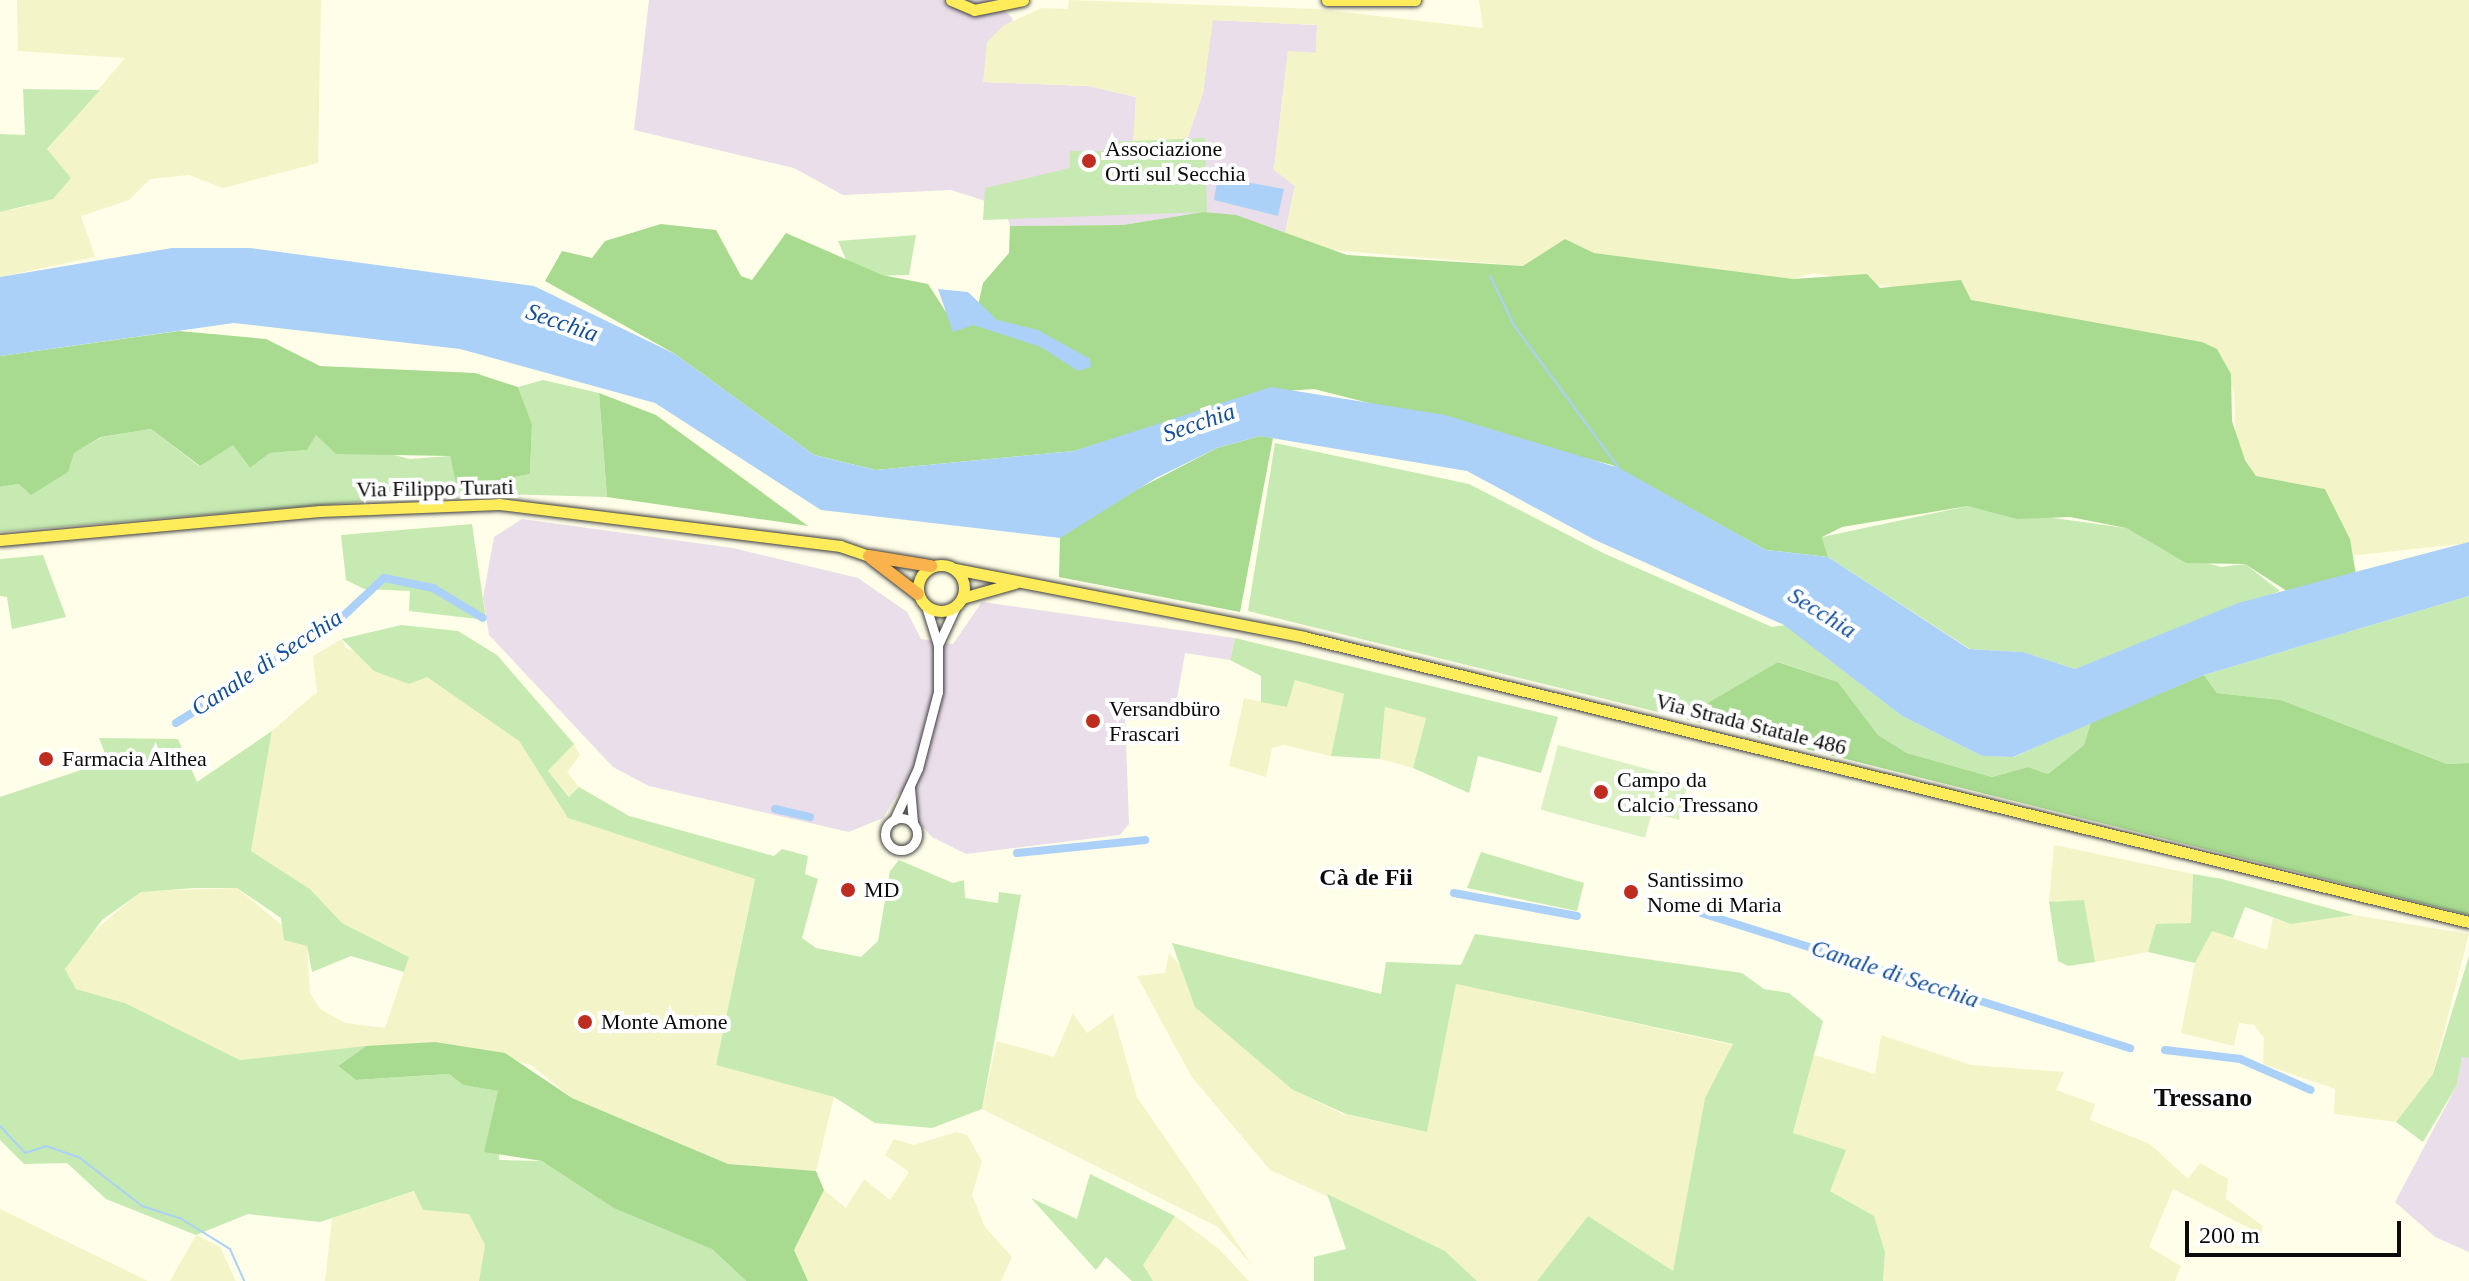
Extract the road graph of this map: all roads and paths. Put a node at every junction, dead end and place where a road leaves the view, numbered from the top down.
1 (951, 0) edge
2 (1024, 0) edge
3 (1327, 0) edge
4 (1415, 0) edge
5 (0, 540) edge
6 (869, 556) junction
7 (931, 566) junction
8 (955, 569) junction
9 (1020, 582) junction
10 (918, 594) junction
11 (959, 602) junction
12 (926, 606) junction
13 (938, 645) junction
14 (910, 788) junction
15 (894, 820) junction
16 (913, 824) junction
17 (2469, 922) edge

1 - 2 main road
3 - 4 main road
5 - 6 main road, Via Filippo Turati
6 - 7 highway
6 - 10 highway
7 - 8 main road
7 - 10 main road
8 - 9 main road, Via Strada Statale 486
8 - 11 main road
9 - 11 main road
9 - 17 main road, Via Strada Statale 486
10 - 12 main road
11 - 12 main road
11 - 13 street
12 - 13 street
13 - 14 street
14 - 15 street
14 - 16 street
15 - 16 street
15 - 16 street

